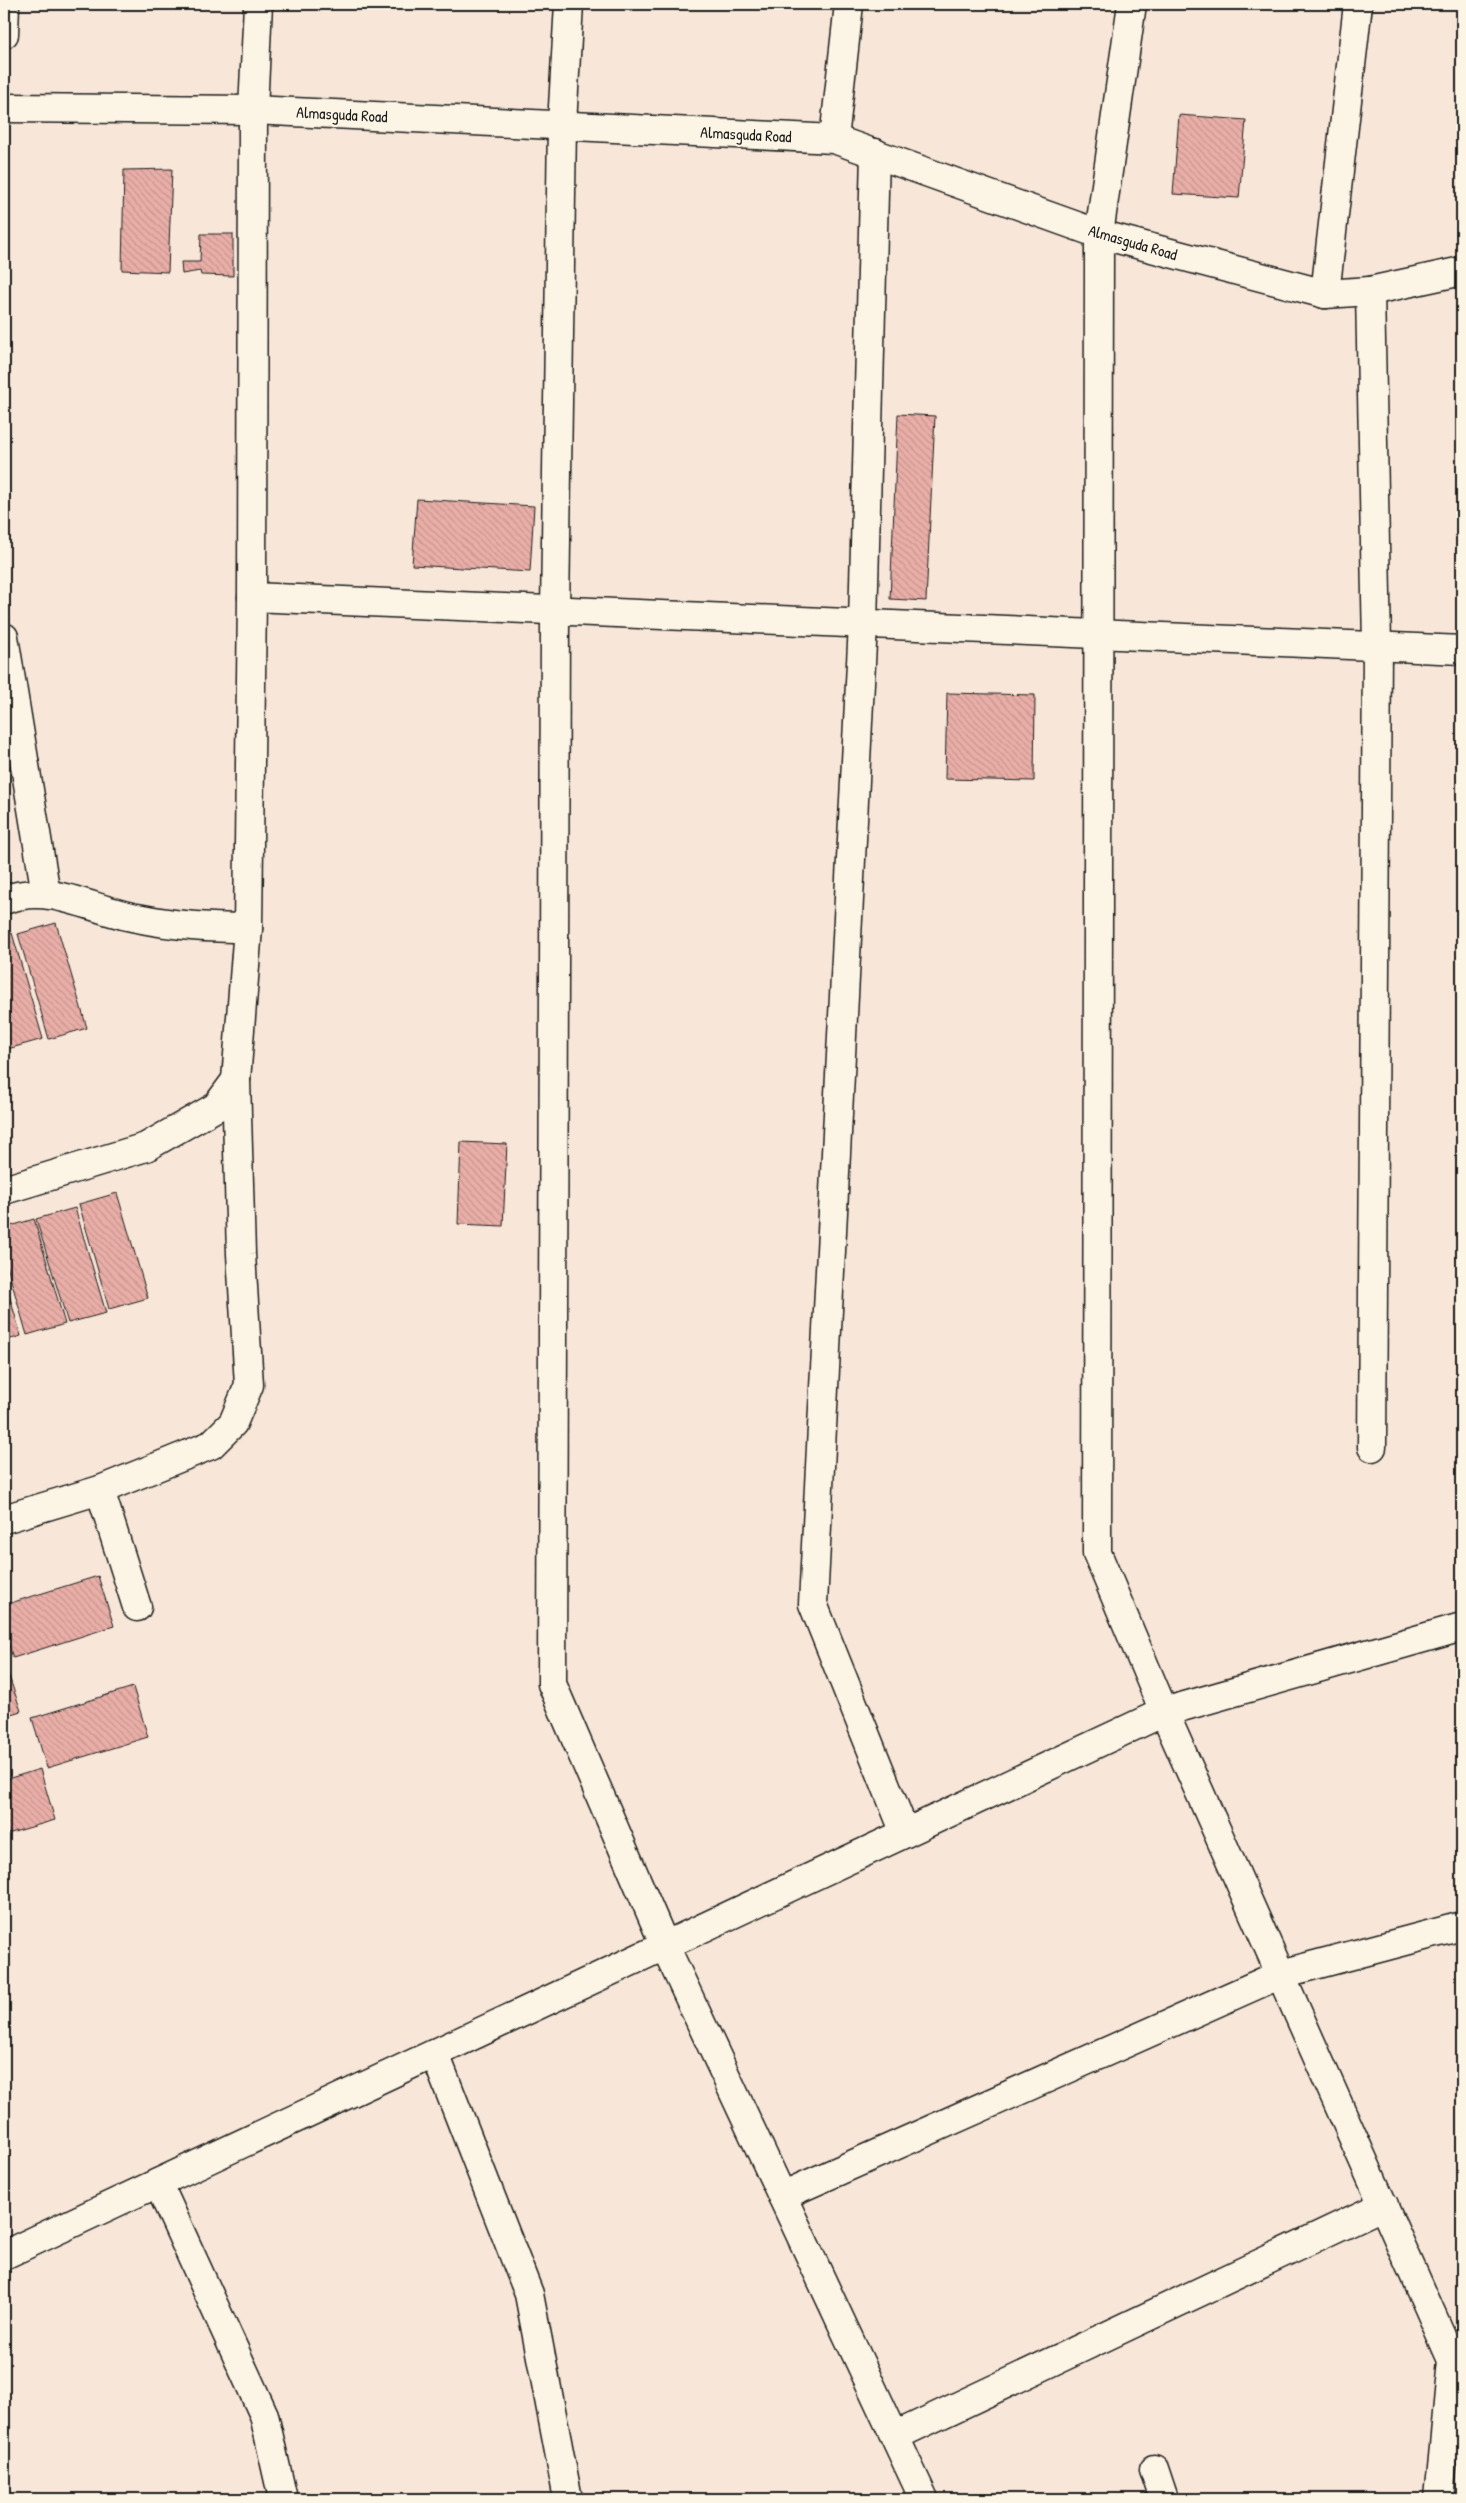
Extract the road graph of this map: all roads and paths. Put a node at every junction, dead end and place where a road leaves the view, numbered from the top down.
1 (5, 4) edge
2 (258, 4) edge
3 (569, 4) edge
4 (849, 4) edge
5 (1132, 4) edge
6 (1358, 4) edge
7 (4, 34) edge
8 (4, 108) edge
9 (253, 110) junction
10 (562, 124) junction
11 (834, 139) junction
12 (875, 153) junction
13 (1099, 234) junction
14 (1462, 271) edge
15 (1370, 291) junction
16 (1325, 294) junction
17 (252, 597) junction
18 (555, 610) junction
19 (863, 624) junction
20 (1098, 634) junction
21 (4, 636) edge
22 (1377, 646) junction
23 (1462, 650) edge
24 (46, 894) junction
25 (4, 900) edge
26 (248, 928) junction
27 (236, 1080) junction
28 (4, 1190) edge
29 (1372, 1447) dead end
30 (100, 1490) junction
31 (4, 1519) edge
32 (137, 1607) dead end
33 (1462, 1627) edge
34 (1164, 1712) junction
35 (905, 1833) junction
36 (1462, 1926) edge
37 (666, 1946) junction
38 (1280, 1974) junction
39 (435, 2054) junction
40 (158, 2183) junction
41 (782, 2196) junction
42 (1384, 2205) junction
43 (4, 2255) edge
44 (895, 2436) junction
45 (1154, 2468) dead end
46 (283, 2499) edge
47 (568, 2499) edge
48 (924, 2499) edge
49 (1164, 2499) edge
50 (1438, 2499) edge

1 - 7 street
2 - 9 street
3 - 10 street
4 - 11 street
5 - 13 street
6 - 16 street
8 - 9 street, Almasguda Road
9 - 10 street, Almasguda Road
9 - 17 street
10 - 11 street, Almasguda Road
10 - 18 street
11 - 12 street, Almasguda Road
12 - 13 street, Almasguda Road
12 - 19 street
13 - 16 street, Almasguda Road
13 - 20 street
14 - 15 street, Almasguda Road
15 - 16 street, Almasguda Road
15 - 22 street
17 - 18 street
17 - 26 street
18 - 19 street
18 - 37 street
19 - 20 street
19 - 35 street
20 - 22 street
20 - 34 street
21 - 24 street
22 - 23 street
22 - 29 street
24 - 25 street
24 - 26 street
26 - 27 street
27 - 28 street
27 - 30 street
30 - 31 street
30 - 32 street
33 - 34 street
34 - 35 street
34 - 38 street
35 - 37 street
36 - 38 street
37 - 39 street
37 - 41 street
38 - 41 street
38 - 42 street
39 - 40 street
39 - 47 street
40 - 43 street
40 - 46 street
41 - 44 street
42 - 44 street
42 - 50 street
44 - 48 street
45 - 49 street

